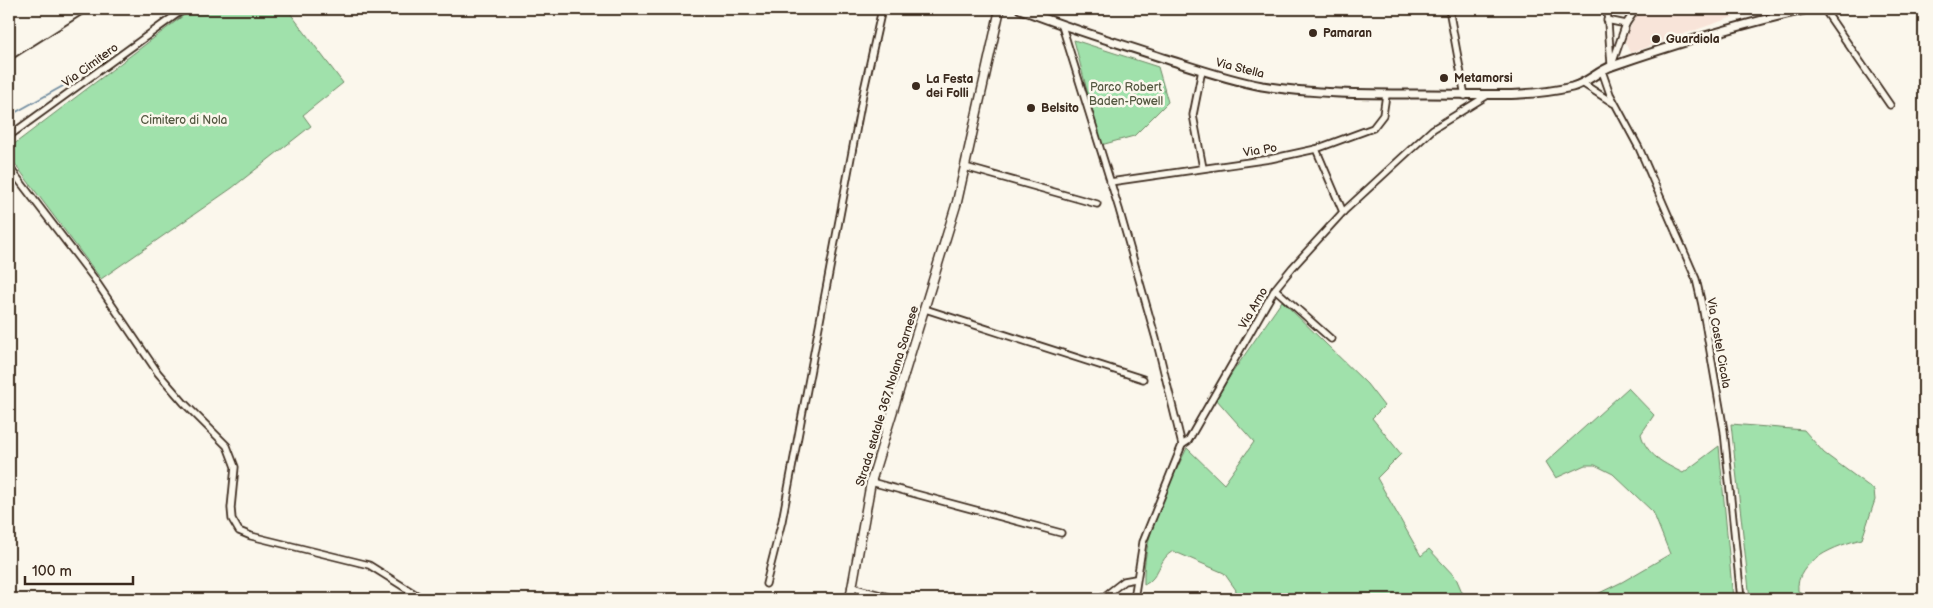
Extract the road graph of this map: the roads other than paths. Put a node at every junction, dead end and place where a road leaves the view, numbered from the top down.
1 (184, 9) edge
2 (882, 9) edge
3 (1000, 9) edge
4 (1020, 9) edge
5 (1449, 9) edge
6 (1607, 9) edge
7 (1636, 9) edge
8 (1808, 9) edge
9 (1824, 9) edge
10 (1608, 20) junction
11 (1626, 24) junction
12 (1062, 26) junction
13 (1611, 67) junction
14 (1202, 70) junction
15 (1602, 71) junction
16 (1582, 83) junction
17 (1386, 95) junction
18 (1488, 95) junction
19 (1465, 96) junction
20 (1890, 105) dead end
21 (1616, 106) junction
22 (9, 136) edge
23 (1316, 149) junction
24 (9, 167) edge
25 (965, 167) junction
26 (1203, 168) junction
27 (1110, 182) junction
28 (1097, 204) dead end
29 (1343, 212) junction
30 (1276, 289) junction
31 (925, 309) junction
32 (1331, 339) dead end
33 (1143, 379) dead end
34 (1182, 445) junction
35 (871, 482) junction
36 (1061, 533) dead end
37 (1135, 579) junction
38 (766, 584) dead end
39 (851, 587) junction
40 (424, 599) edge
41 (850, 599) edge
42 (896, 599) edge
43 (1101, 599) edge
44 (1134, 599) edge
45 (1742, 599) edge

1 - 22 street, Via Cimitero
2 - 38 street
3 - 25 main road, Strada statale 367 Nolana Sarnese
4 - 12 street, Via Stella
5 - 19 street
6 - 10 street
7 - 11 street
8 - 13 street
9 - 20 street
10 - 11 street
10 - 13 street
11 - 13 street
12 - 14 street, Via Stella
12 - 27 street
13 - 15 street
14 - 17 street, Via Stella
14 - 26 street
15 - 16 street
15 - 21 street, Via Castel Cicala
16 - 18 street
16 - 21 street
17 - 19 street, Via Stella
17 - 23 street, Via Po
18 - 19 street, Via Stella
18 - 29 street, Via Arno
21 - 45 street, Via Castel Cicala
23 - 26 street, Via Po
23 - 29 street
24 - 40 street
25 - 28 street
25 - 31 main road, Strada statale 367 Nolana Sarnese
26 - 27 street, Via Po
27 - 34 street
29 - 30 street, Via Arno
30 - 32 street
30 - 34 street, Via Arno
31 - 33 street
31 - 35 main road, Strada statale 367 Nolana Sarnese
34 - 37 street, Via Arno
35 - 36 street
35 - 39 main road, Strada statale 367 Nolana Sarnese
37 - 43 street
37 - 44 street, Via Arno
39 - 41 main road, Strada statale 367 Nolana Sarnese
39 - 42 street

